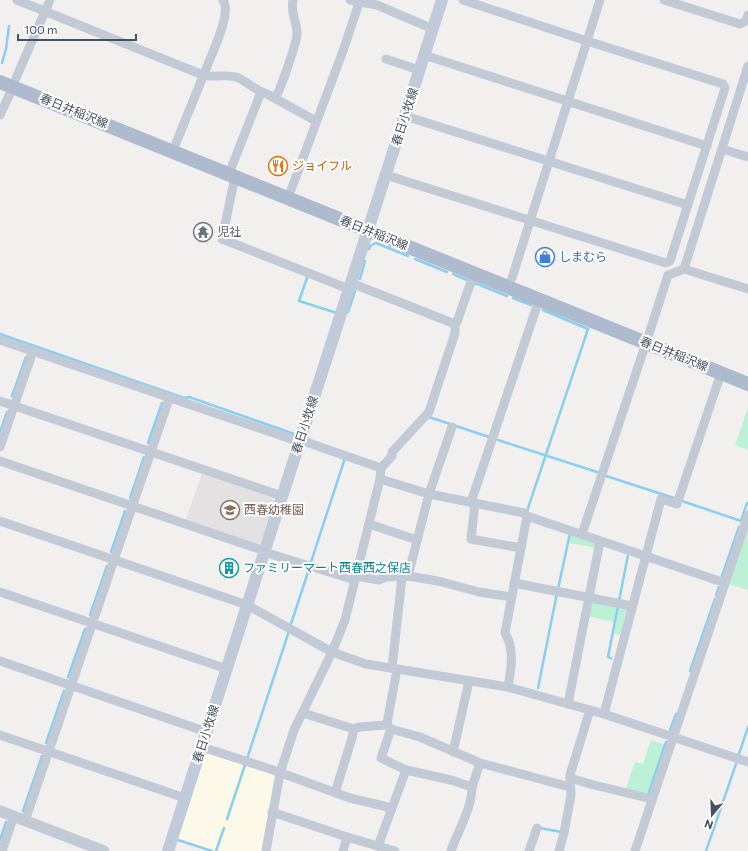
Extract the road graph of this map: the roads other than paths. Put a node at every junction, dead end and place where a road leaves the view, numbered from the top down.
1 (17, 0) edge
2 (50, 0) edge
3 (223, 0) edge
4 (293, 0) edge
5 (350, 0) edge
6 (442, 0) edge
7 (464, 0) edge
8 (600, 0) edge
9 (664, 0) edge
10 (377, 2) edge
11 (360, 3) junction
12 (45, 12) junction
13 (748, 15) edge
14 (433, 29) junction
15 (587, 41) junction
16 (424, 55) junction
17 (386, 59) dead end
18 (748, 66) edge
19 (420, 70) junction
20 (0, 72) edge
21 (203, 75) junction
22 (9, 82) edge
23 (261, 92) junction
24 (275, 98) junction
25 (568, 101) junction
26 (0, 115) edge
27 (405, 116) junction
28 (316, 121) junction
29 (176, 143) junction
30 (707, 146) junction
31 (722, 149) junction
32 (748, 157) edge
33 (549, 161) junction
34 (234, 171) junction
35 (386, 175) junction
36 (290, 190) junction
37 (688, 205) junction
38 (530, 220) junction
39 (369, 226) junction
40 (684, 269) junction
41 (474, 274) junction
42 (512, 278) junction
43 (350, 286) junction
44 (748, 289) edge
45 (539, 300) junction
46 (454, 324) junction
47 (648, 338) junction
48 (0, 340) edge
49 (32, 351) junction
50 (721, 373) junction
51 (748, 374) edge
52 (748, 384) edge
53 (168, 399) junction
54 (0, 401) edge
55 (14, 405) junction
56 (452, 427) dead end
57 (300, 441) junction
58 (0, 447) edge
59 (151, 451) junction
60 (0, 461) edge
61 (381, 468) junction
62 (380, 480) junction
63 (429, 494) junction
64 (282, 496) junction
65 (473, 503) junction
66 (132, 506) junction
67 (748, 515) edge
68 (527, 516) junction
69 (0, 521) edge
70 (369, 524) junction
71 (746, 526) edge
72 (582, 534) junction
73 (417, 540) junction
74 (600, 541) junction
75 (521, 548) junction
76 (264, 552) junction
77 (646, 556) junction
78 (114, 560) junction
79 (405, 576) junction
80 (355, 578) junction
81 (514, 583) junction
82 (725, 583) junction
83 (0, 592) edge
84 (512, 597) junction
85 (588, 597) junction
86 (247, 605) junction
87 (632, 606) junction
88 (92, 623) junction
89 (332, 652) junction
90 (0, 662) edge
91 (227, 669) junction
92 (394, 669) junction
93 (469, 681) junction
94 (71, 686) junction
95 (508, 687) junction
96 (568, 704) junction
97 (590, 710) junction
98 (303, 713) junction
99 (604, 714) junction
100 (389, 727) junction
101 (354, 729) junction
102 (207, 732) junction
103 (0, 735) edge
104 (672, 737) junction
105 (202, 747) junction
106 (48, 752) junction
107 (453, 752) junction
108 (748, 762) edge
109 (480, 763) junction
110 (406, 770) junction
111 (280, 773) junction
112 (570, 782) junction
113 (472, 787) junction
114 (336, 794) junction
115 (185, 798) junction
116 (652, 799) junction
117 (392, 808) junction
118 (0, 811) edge
119 (272, 812) junction
120 (14, 816) junction
121 (25, 820) junction
122 (537, 828) dead end
123 (347, 837) junction
124 (378, 846) junction
125 (2, 851) edge
126 (104, 851) edge
127 (168, 851) edge
128 (266, 851) edge
129 (343, 851) edge
130 (395, 851) edge
131 (451, 851) edge
132 (529, 851) edge
133 (559, 851) edge
134 (635, 851) edge

1 - 12 street
2 - 12 street
3 - 21 street
4 - 24 street
5 - 11 street
6 - 14 main road, 春日小牧線
7 - 15 street
8 - 15 street
9 - 13 street
10 - 11 street
10 - 14 street
11 - 28 street
12 - 21 street
12 - 22 street
14 - 16 main road, 春日小牧線
15 - 25 street
15 - 30 street
16 - 19 main road, 春日小牧線
16 - 25 street
17 - 19 street
18 - 31 street
19 - 27 main road, 春日小牧線
20 - 22 main road, 春日井稲沢線
21 - 23 street
21 - 29 street
22 - 26 street
22 - 29 main road, 春日井稲沢線
22 - 34 main road, 春日井稲沢線
23 - 24 street
23 - 34 street
24 - 28 street
25 - 30 street
25 - 33 street
27 - 33 street
27 - 35 main road, 春日小牧線
28 - 36 street
29 - 34 main road, 春日井稲沢線
30 - 37 street
31 - 32 street
31 - 40 street
33 - 37 street
33 - 38 street
34 - 36 main road, 春日井稲沢線
34 - 39 main road, 春日井稲沢線
34 - 43 street
35 - 38 street
35 - 39 main road, 春日小牧線
36 - 39 main road, 春日井稲沢線
37 - 38 street
38 - 42 street
39 - 41 main road, 春日井稲沢線
39 - 42 main road, 春日井稲沢線
39 - 43 main road, 春日小牧線
40 - 44 street
40 - 47 street
41 - 45 main road, 春日井稲沢線
41 - 46 street
42 - 47 main road, 春日井稲沢線
43 - 46 street
43 - 57 main road, 春日小牧線
45 - 47 main road, 春日井稲沢線
45 - 65 street
46 - 61 street
47 - 50 main road, 春日井稲沢線
47 - 51 main road, 春日井稲沢線
47 - 72 street
48 - 49 street
49 - 53 street
49 - 55 street
50 - 52 main road, 春日井稲沢線
50 - 77 street
53 - 57 street
53 - 59 street
54 - 55 street
55 - 58 street
55 - 59 street
56 - 63 street
57 - 61 street
57 - 64 main road, 春日小牧線
59 - 64 street
59 - 66 street
60 - 66 street
61 - 62 street
62 - 63 street
62 - 70 street
63 - 65 street
63 - 73 street
64 - 76 main road, 春日小牧線
65 - 68 street
65 - 75 street
66 - 76 street
66 - 78 street
67 - 71 street
68 - 72 street
68 - 75 street
69 - 78 street
70 - 73 street
70 - 80 street
71 - 82 street
72 - 74 street
73 - 79 street
74 - 77 street
74 - 85 street
75 - 81 street
76 - 80 street
76 - 86 main road, 春日小牧線
77 - 82 street
77 - 87 street
78 - 86 street
78 - 88 street
79 - 80 street
79 - 84 street
79 - 92 street
80 - 89 street
81 - 84 street
81 - 85 street
82 - 104 street
83 - 88 street
84 - 95 street
85 - 87 street
85 - 96 street
86 - 89 street
86 - 91 main road, 春日小牧線
87 - 99 street
88 - 91 street
88 - 94 street
89 - 92 street
89 - 98 street
90 - 94 street
91 - 102 main road, 春日小牧線
92 - 93 street
92 - 100 street
93 - 95 street
93 - 107 street
94 - 102 street
94 - 106 street
95 - 96 street
96 - 97 street
97 - 99 street
97 - 112 street
98 - 101 street
98 - 111 street
99 - 104 street
100 - 101 street
100 - 107 street
100 - 110 street
101 - 114 street
102 - 105 main road, 春日小牧線
103 - 106 street
104 - 108 street
104 - 116 street
105 - 111 street
105 - 115 main road, 春日小牧線
106 - 115 street
106 - 121 street
107 - 109 street
109 - 112 street
109 - 113 street
110 - 113 street
110 - 117 street
111 - 114 street
111 - 119 street
112 - 116 street
112 - 133 street
113 - 131 street
114 - 117 street
115 - 127 main road, 春日小牧線
116 - 134 street
117 - 124 street
118 - 120 street
119 - 123 street
119 - 128 street
120 - 121 street
120 - 125 street
121 - 126 street
122 - 132 street
123 - 124 street
123 - 129 street
124 - 130 street

